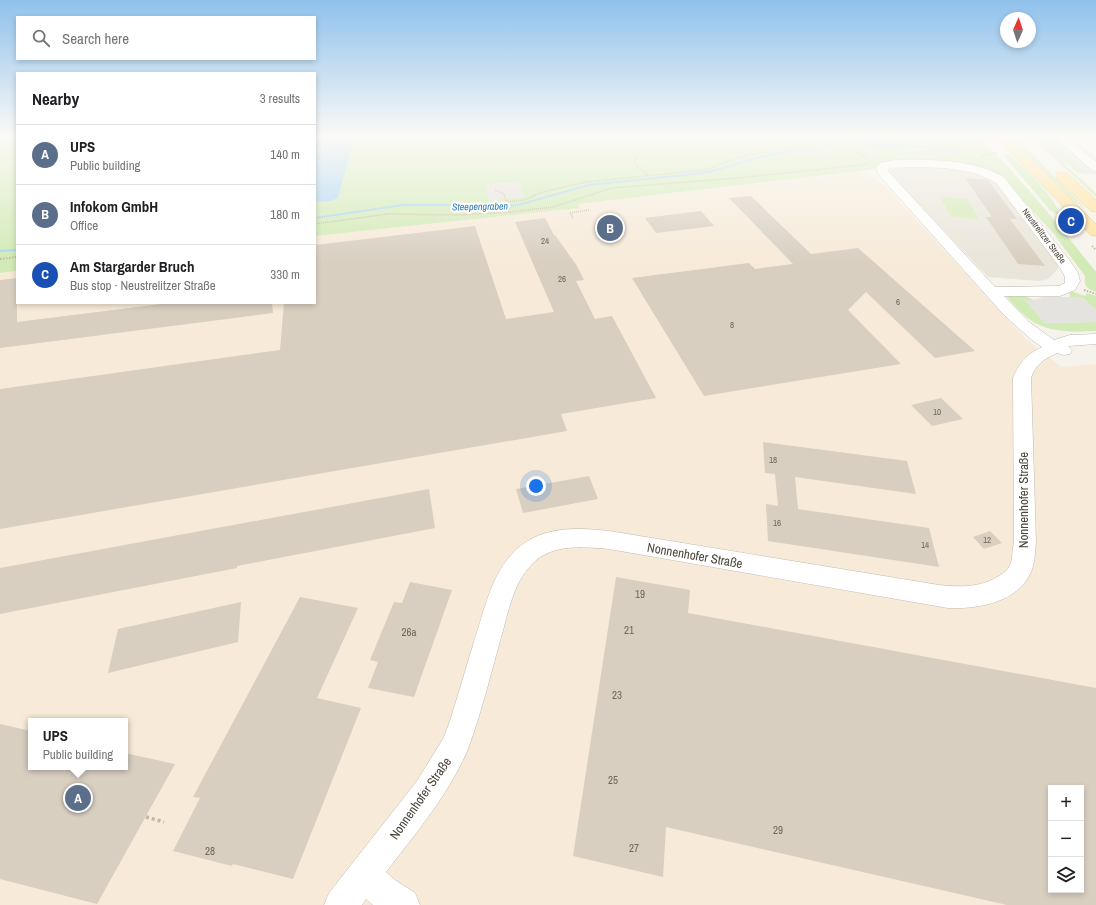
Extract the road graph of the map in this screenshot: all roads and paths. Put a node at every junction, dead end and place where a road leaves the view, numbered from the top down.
1 (632, 177) edge
2 (745, 177) edge
3 (887, 177) edge
4 (995, 177) edge
5 (1042, 177) edge
6 (1064, 177) edge
7 (495, 190) dead end
8 (507, 202) junction
9 (1096, 208) edge
10 (589, 210) dead end
11 (510, 211) junction
12 (572, 218) dead end
13 (316, 224) edge
14 (1096, 232) edge
15 (16, 257) edge
16 (0, 259) edge
17 (992, 292) junction
18 (1096, 339) edge
19 (1054, 348) junction
20 (1096, 353) edge
21 (146, 817) dead end
22 (164, 822) dead end
23 (365, 874) junction
24 (341, 905) edge
25 (403, 905) edge

1 - 8 path
2 - 11 path
3 - 17 street, Neustrelitzer Straße
4 - 17 street, Neustrelitzer Straße
5 - 14 main road
6 - 9 main road
7 - 8 path
8 - 11 path
10 - 12 path
11 - 13 path
15 - 16 path
17 - 19 street
18 - 19 street, Nonnenhofer Straße
19 - 20 street
19 - 23 street, Nonnenhofer Straße
21 - 22 path
23 - 24 street, Nonnenhofer Straße
23 - 25 street

